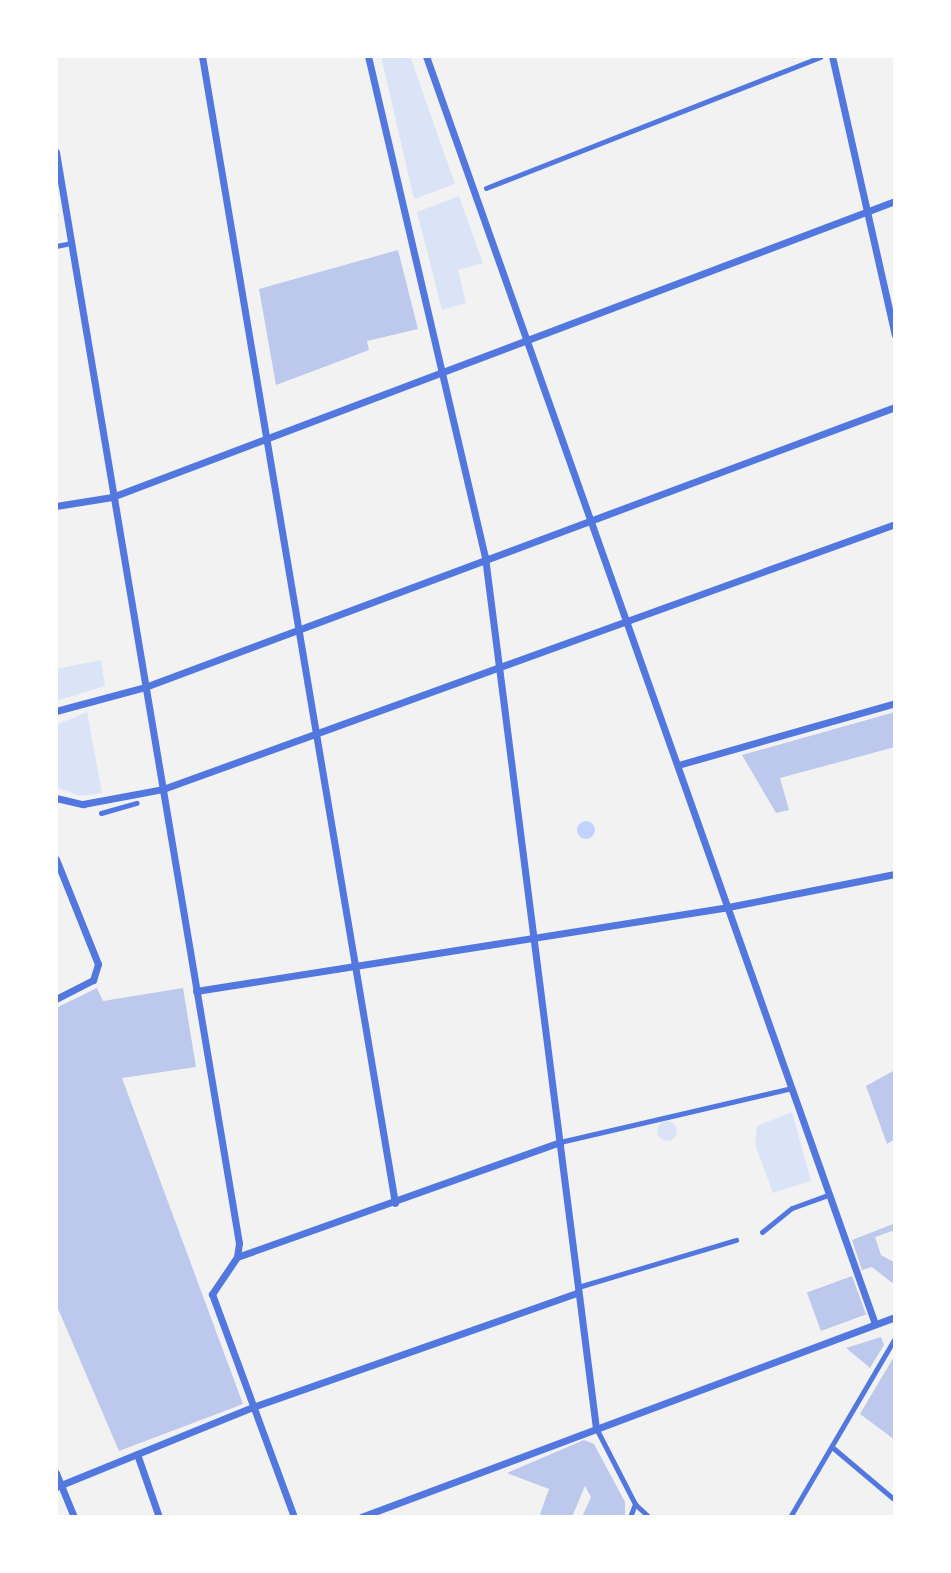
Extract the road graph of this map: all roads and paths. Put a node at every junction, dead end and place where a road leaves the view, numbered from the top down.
1 (202, 56) edge
2 (368, 56) edge
3 (426, 56) edge
4 (832, 56) edge
5 (820, 57) edge
6 (56, 152) edge
7 (486, 188) dead end
8 (895, 201) edge
9 (867, 211) junction
10 (71, 243) junction
11 (56, 246) edge
12 (895, 335) edge
13 (526, 336) junction
14 (443, 369) junction
15 (895, 407) edge
16 (267, 435) junction
17 (112, 497) junction
18 (56, 506) edge
19 (591, 519) junction
20 (895, 524) edge
21 (485, 557) junction
22 (627, 623) junction
23 (297, 630) junction
24 (500, 667) junction
25 (145, 687) junction
26 (895, 703) edge
27 (56, 711) edge
28 (317, 737) junction
29 (678, 765) junction
30 (163, 789) junction
31 (56, 797) edge
32 (136, 803) dead end
33 (101, 813) dead end
34 (56, 859) edge
35 (895, 874) edge
36 (728, 907) junction
37 (534, 937) junction
38 (355, 966) junction
39 (195, 990) junction
40 (56, 999) edge
41 (792, 1088) junction
42 (560, 1142) junction
43 (827, 1195) dead end
44 (395, 1203) junction
45 (762, 1233) dead end
46 (736, 1240) dead end
47 (237, 1257) junction
48 (577, 1291) junction
49 (895, 1317) edge
50 (875, 1324) junction
51 (895, 1338) edge
52 (253, 1407) junction
53 (596, 1428) junction
54 (832, 1447) junction
55 (137, 1454) junction
56 (56, 1473) edge
57 (59, 1486) edge
58 (895, 1500) edge
59 (635, 1504) junction
60 (74, 1517) edge
61 (159, 1517) edge
62 (294, 1517) edge
63 (361, 1517) edge
64 (630, 1517) edge
65 (649, 1517) edge
66 (790, 1517) edge

1 - 16 street
2 - 14 street
3 - 13 street
4 - 9 street
5 - 7 street
6 - 10 street
8 - 9 street
9 - 12 street
9 - 13 street
10 - 11 street
10 - 17 street
13 - 14 street
13 - 19 street
14 - 16 street
14 - 21 street
15 - 19 street
16 - 17 street
16 - 23 street
17 - 18 street
17 - 25 street
19 - 21 street
19 - 22 street
20 - 22 street
21 - 23 street
21 - 24 street
22 - 24 street
22 - 29 street
23 - 25 street
23 - 28 street
24 - 28 street
24 - 37 street
25 - 27 street
25 - 30 street
26 - 29 street
28 - 30 street
28 - 38 street
29 - 36 street
30 - 31 street
30 - 39 street
32 - 33 street
34 - 40 street
35 - 36 street
36 - 37 street
36 - 41 street
37 - 38 street
37 - 42 street
38 - 39 street
38 - 44 street
39 - 47 street
41 - 42 street
41 - 50 street
42 - 44 street
42 - 48 street
43 - 45 street
44 - 47 street
46 - 48 street
47 - 52 street
48 - 52 street
48 - 53 street
49 - 50 street
50 - 53 street
51 - 54 street
52 - 55 street
52 - 62 street
53 - 59 street
53 - 63 street
54 - 58 street
54 - 66 street
55 - 57 street
55 - 61 street
56 - 57 street
57 - 60 street
59 - 64 street
59 - 65 street

